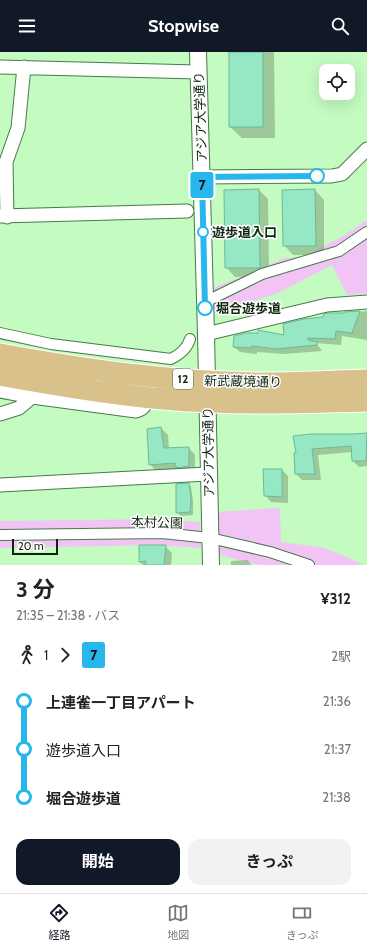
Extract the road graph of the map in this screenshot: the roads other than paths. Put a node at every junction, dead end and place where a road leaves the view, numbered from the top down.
1 (198, 52) edge
2 (0, 66) edge
3 (24, 67) junction
4 (198, 72) junction
5 (367, 149) edge
6 (202, 177) junction
7 (187, 211) dead end
8 (4, 217) edge
9 (367, 232) edge
10 (205, 302) junction
11 (367, 302) edge
12 (0, 333) edge
13 (206, 334) junction
14 (190, 339) dead end
15 (0, 354) edge
16 (0, 375) edge
17 (367, 380) edge
18 (206, 381) junction
19 (0, 391) edge
20 (32, 397) junction
21 (146, 397) junction
22 (367, 401) edge
23 (207, 402) junction
24 (0, 414) edge
25 (208, 474) junction
26 (0, 485) edge
27 (0, 535) edge
28 (210, 538) junction
29 (211, 565) edge
30 (309, 565) edge

1 - 4 street, アジア大学通り
2 - 3 street
3 - 4 street
3 - 8 street
4 - 6 street, アジア大学通り
5 - 6 street
6 - 10 street, アジア大学通り
7 - 8 street
9 - 10 street
10 - 13 street, アジア大学通り
11 - 13 street
12 - 14 street
13 - 18 street, アジア大学通り
15 - 18 main road, 新武蔵境通り / 12
16 - 21 main road, 新武蔵境通り / 12
17 - 18 main road, 新武蔵境通り / 12
18 - 23 street, アジア大学通り
19 - 20 street
20 - 21 street
20 - 24 street
21 - 23 main road, 新武蔵境通り / 12
22 - 23 main road, 新武蔵境通り / 12
23 - 25 street, アジア大学通り
25 - 26 street
25 - 28 street, アジア大学通り
27 - 28 street, 本村公園
28 - 29 street, アジア大学通り
28 - 30 street, 本村公園

